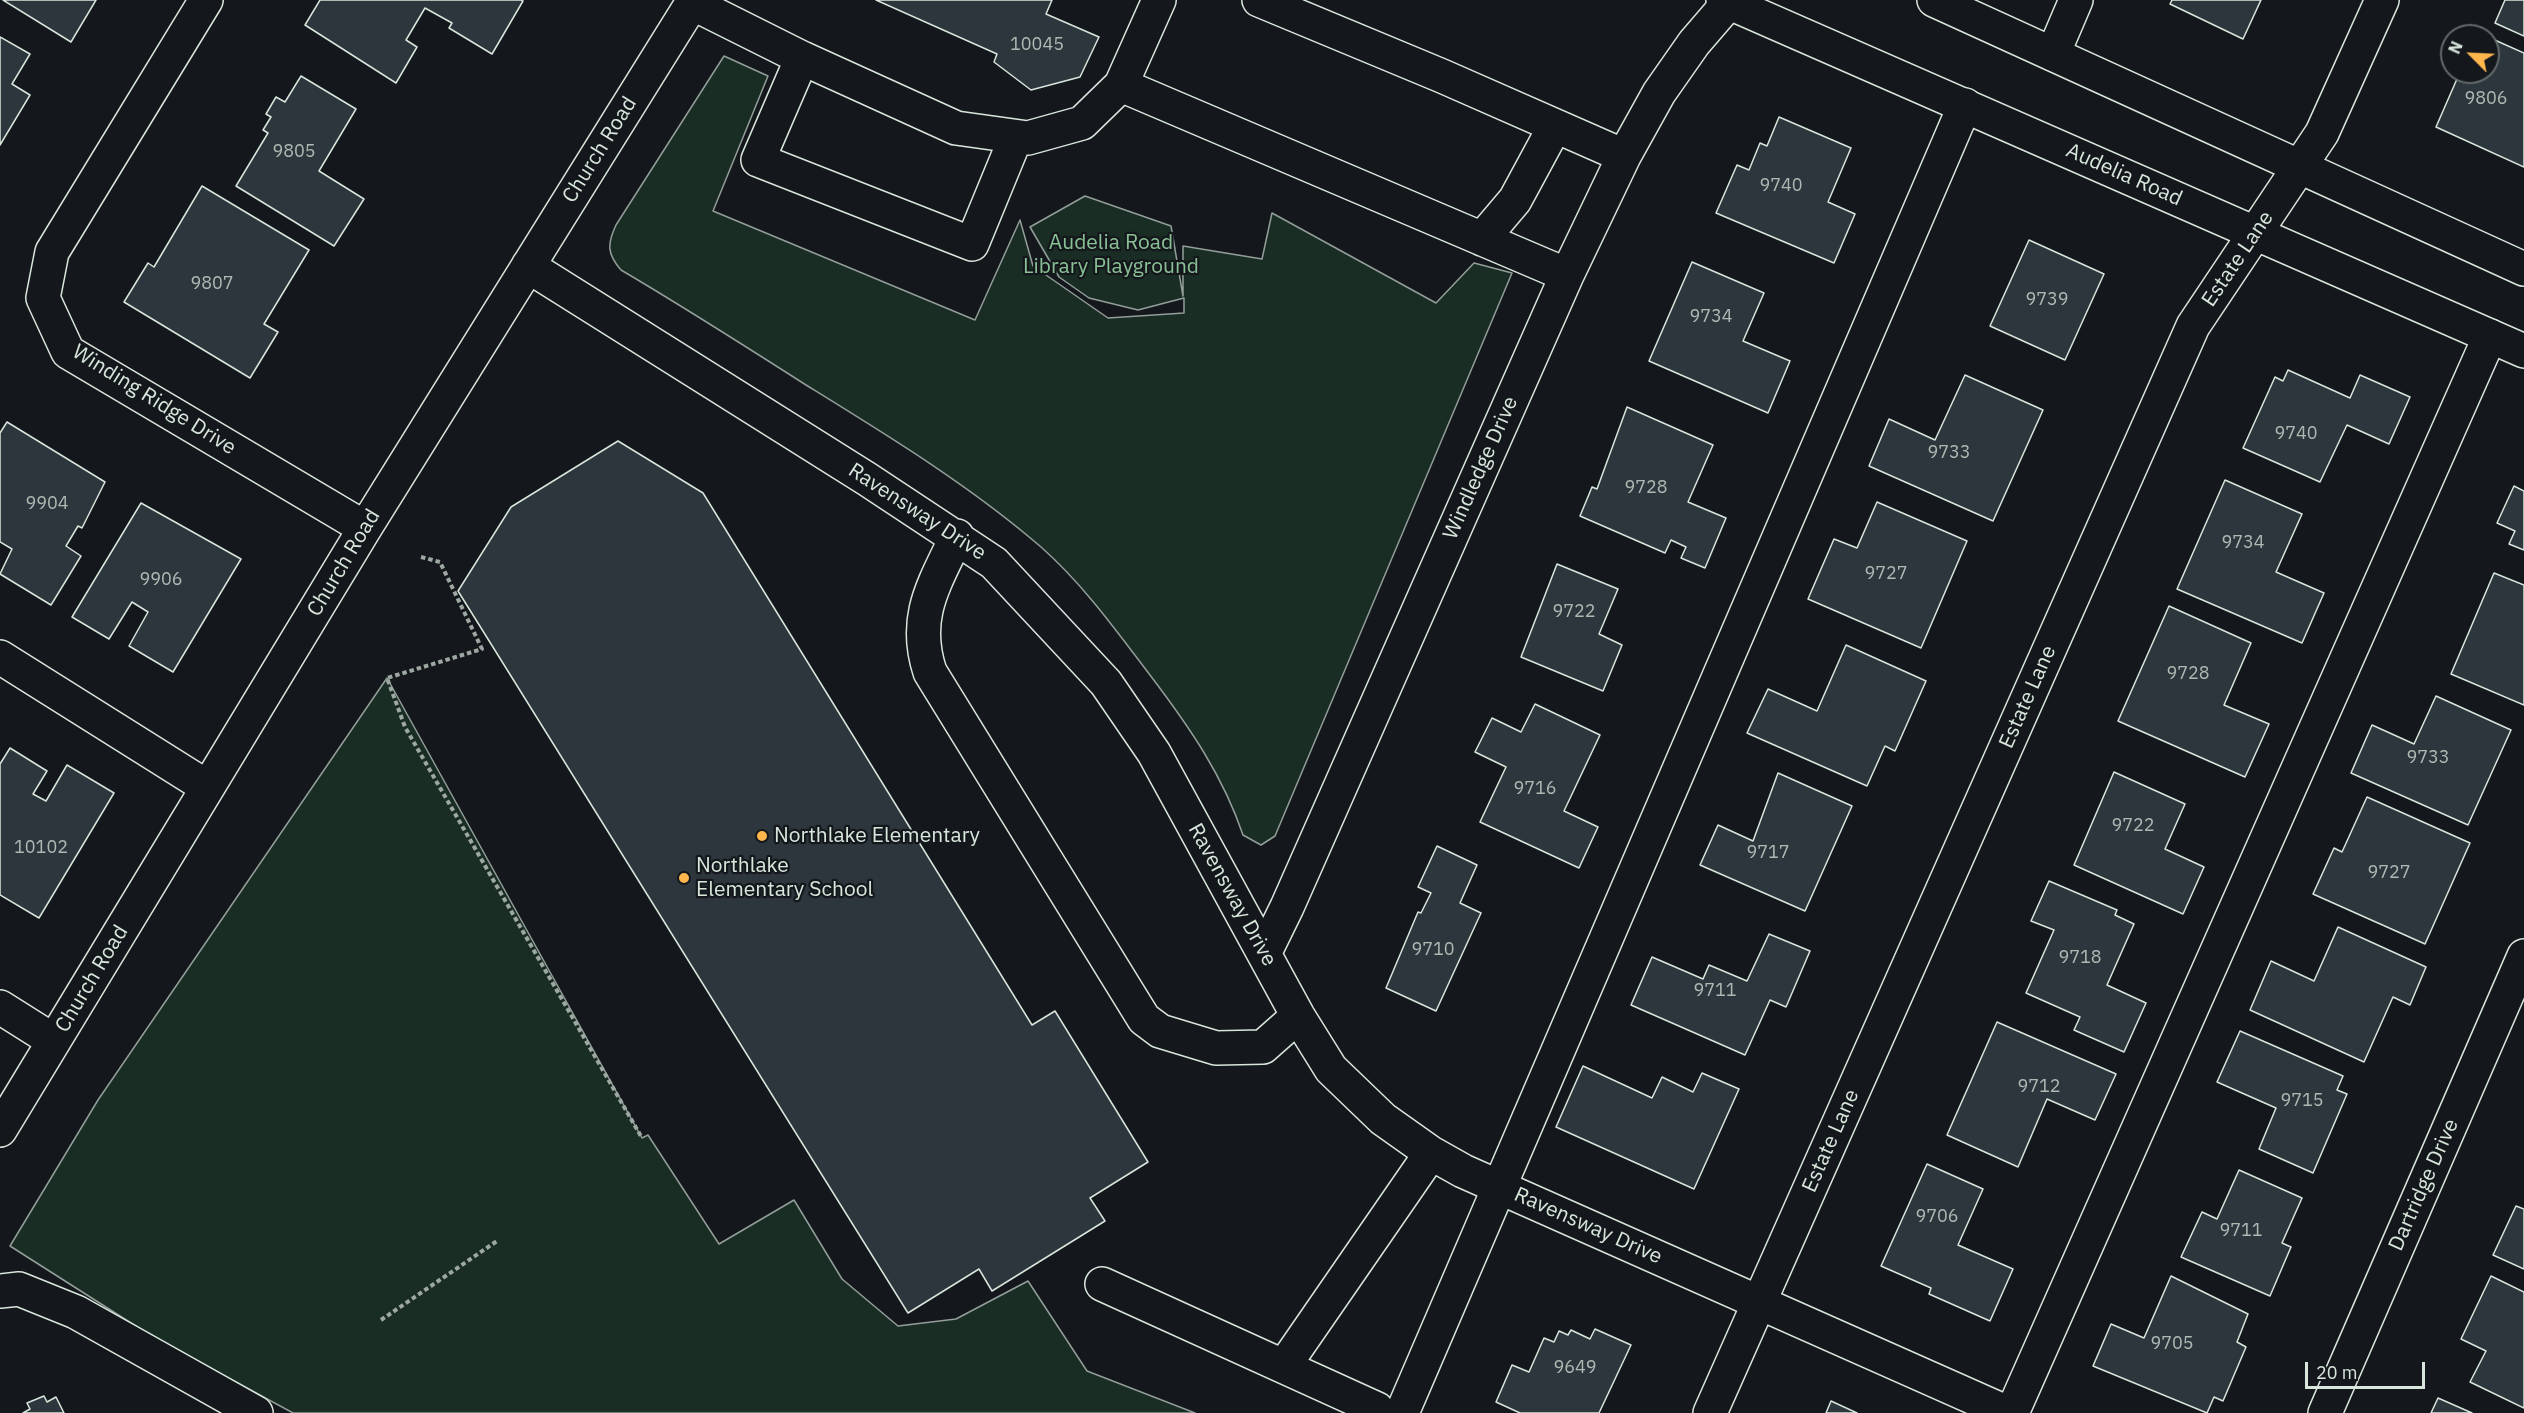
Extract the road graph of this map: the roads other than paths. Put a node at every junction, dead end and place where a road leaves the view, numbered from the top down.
1 (206, 0) edge
2 (1159, 0) edge
3 (1259, 0) edge
4 (1934, 0) edge
5 (2076, 0) edge
6 (2382, 0) edge
7 (693, 1) edge
8 (1728, 1) edge
9 (2053, 54) junction
10 (802, 58) junction
11 (1121, 85) junction
12 (1965, 105) junction
13 (1555, 126) junction
14 (1016, 137) junction
15 (1624, 156) junction
16 (2300, 168) junction
17 (2255, 234) junction
18 (1482, 239) junction
19 (528, 266) junction
20 (2524, 269) edge
21 (1567, 275) junction
22 (2490, 336) junction
23 (2524, 351) edge
24 (365, 528) junction
25 (957, 536) junction
26 (0, 657) edge
27 (207, 787) junction
28 (1264, 954) junction
29 (2524, 956) edge
30 (0, 1007) edge
31 (1298, 1016) junction
32 (54, 1041) junction
33 (0, 1130) edge
34 (1431, 1153) junction
35 (1498, 1187) junction
36 (1102, 1284) dead end
37 (0, 1291) edge
38 (1760, 1301) junction
39 (1284, 1366) junction
40 (1389, 1411) edge
41 (256, 1413) edge
42 (1710, 1413) edge
43 (2010, 1413) edge
44 (2325, 1413) edge

1 - 24 street, Winding Ridge Drive
2 - 11 street
3 - 13 street
4 - 9 street
5 - 9 street
6 - 16 street, Estate Lane
7 - 10 street
7 - 19 street, Church Road
8 - 12 street, Audelia Road
8 - 15 street, Windledge Drive
9 - 16 street
10 - 14 street
10 - 14 street
11 - 14 street
11 - 18 street
12 - 17 street, Audelia Road
12 - 35 street
13 - 15 street
13 - 18 street
15 - 21 street, Windledge Drive
16 - 17 street, Estate Lane
16 - 20 street
17 - 22 street, Audelia Road
17 - 38 street, Estate Lane
18 - 21 street
19 - 24 street, Church Road
19 - 25 street, Ravensway Drive
21 - 28 street, Windledge Drive
22 - 23 street, Audelia Road
22 - 43 street
24 - 27 street, Church Road
25 - 28 street, Ravensway Drive
25 - 31 street
26 - 27 street
27 - 32 street, Church Road
28 - 31 street, Ravensway Drive
29 - 44 street, Dartridge Drive
30 - 32 street
31 - 34 street, Ravensway Drive
32 - 33 street, Church Road
34 - 35 street, Ravensway Drive
34 - 39 street
35 - 38 street, Ravensway Drive
35 - 40 street
36 - 39 street
37 - 41 street
38 - 42 street, Estate Lane
38 - 43 street, Ravensway Drive
39 - 40 street

